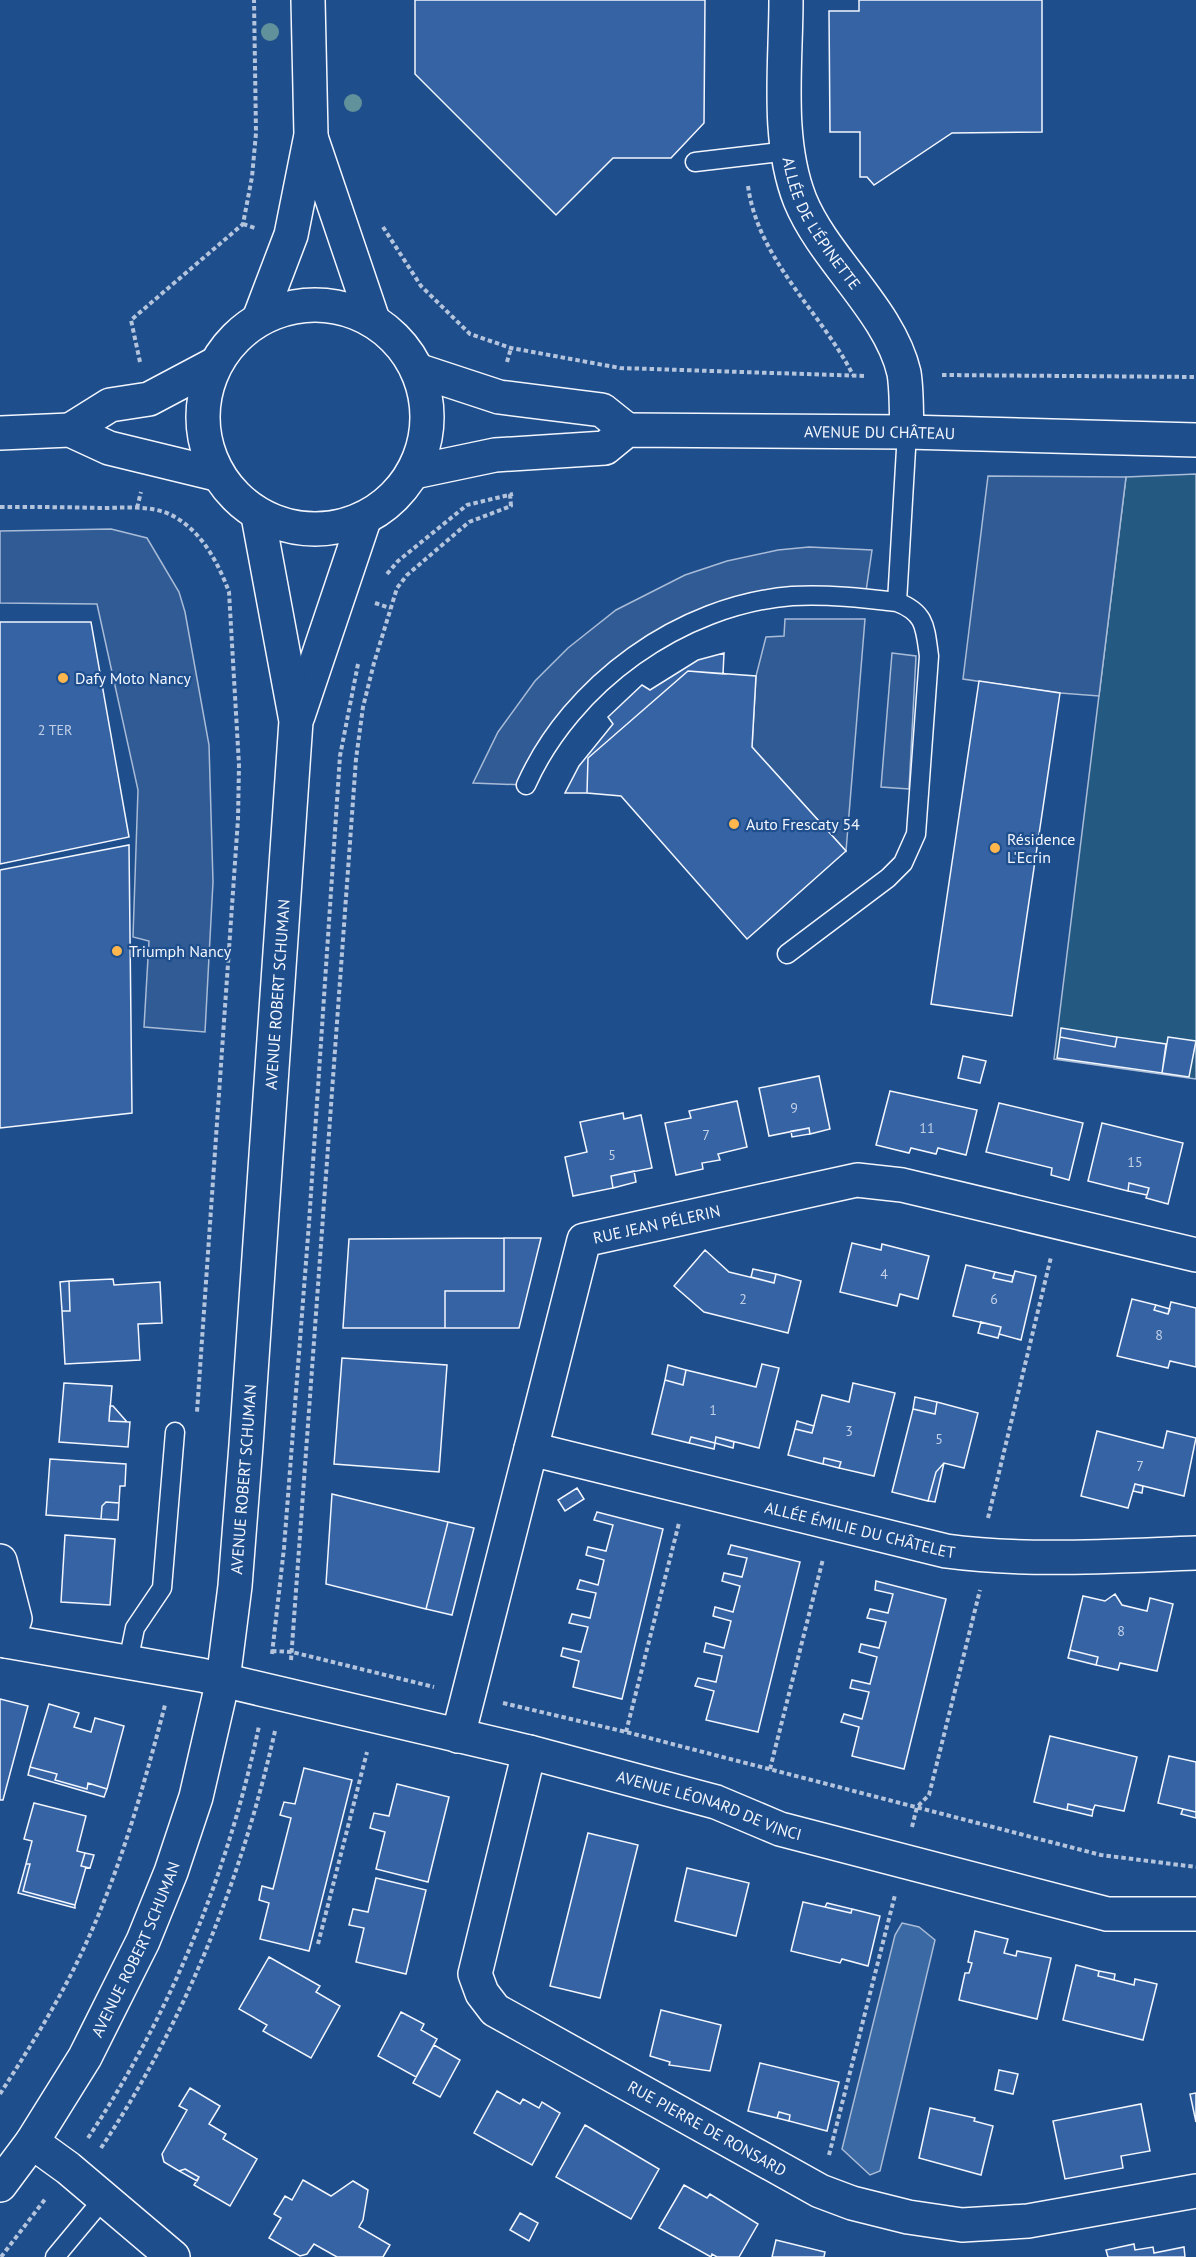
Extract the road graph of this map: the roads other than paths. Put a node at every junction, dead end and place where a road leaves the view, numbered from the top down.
1 (308, 0) edge
2 (786, 0) edge
3 (311, 135) junction
4 (788, 151) junction
5 (694, 162) dead end
6 (259, 319) junction
7 (373, 320) junction
8 (215, 364) junction
9 (417, 370) junction
10 (70, 430) junction
11 (627, 430) junction
12 (907, 432) junction
13 (0, 433) edge
14 (1196, 440) edge
15 (414, 472) junction
16 (216, 474) junction
17 (258, 516) junction
18 (364, 520) junction
19 (897, 602) junction
20 (296, 721) junction
21 (526, 785) dead end
22 (787, 954) dead end
23 (1196, 1255) edge
24 (175, 1432) dead end
25 (531, 1449) junction
26 (1196, 1553) edge
27 (0, 1561) edge
28 (3, 1640) edge
29 (128, 1662) junction
30 (223, 1680) junction
31 (458, 1736) junction
32 (529, 1752) junction
33 (1196, 1914) edge
34 (32, 2142) junction
35 (0, 2185) edge
36 (1196, 2191) edge
37 (104, 2198) junction
38 (55, 2257) edge
39 (173, 2257) edge

1 - 3 street
2 - 4 street, ALLÉE DE L'ÉPINETTE
3 - 6 street
3 - 7 street
4 - 5 lane
4 - 12 street, ALLÉE DE L'ÉPINETTE
6 - 7 street
6 - 8 street
7 - 9 street
8 - 10 street
8 - 16 street
9 - 11 street
9 - 15 street
10 - 13 street
10 - 16 street
11 - 12 street, AVENUE DU CHÂTEAU
11 - 15 street
12 - 14 street, AVENUE DU CHÂTEAU
12 - 19 lane
15 - 18 street
16 - 17 street
17 - 18 street
17 - 20 street, AVENUE ROBERT SCHUMAN
18 - 20 street, AVENUE ROBERT SCHUMAN
19 - 21 lane
19 - 22 lane
20 - 30 street, AVENUE ROBERT SCHUMAN
23 - 25 street, RUE JEAN PÉLERIN
24 - 29 lane
25 - 26 street, ALLÉE ÉMILIE DU CHÂTELET
25 - 31 street, RUE JEAN PÉLERIN
27 - 28 street
28 - 29 street, AVENUE LÉONARD DE VINCI
29 - 30 street, AVENUE LÉONARD DE VINCI
30 - 31 street, AVENUE LÉONARD DE VINCI
30 - 34 street, AVENUE ROBERT SCHUMAN
31 - 32 street, AVENUE LÉONARD DE VINCI
32 - 33 street, AVENUE LÉONARD DE VINCI
32 - 36 street, RUE PIERRE DE RONSARD
34 - 35 street, AVENUE ROBERT SCHUMAN
34 - 37 street
37 - 38 lane
37 - 39 street

